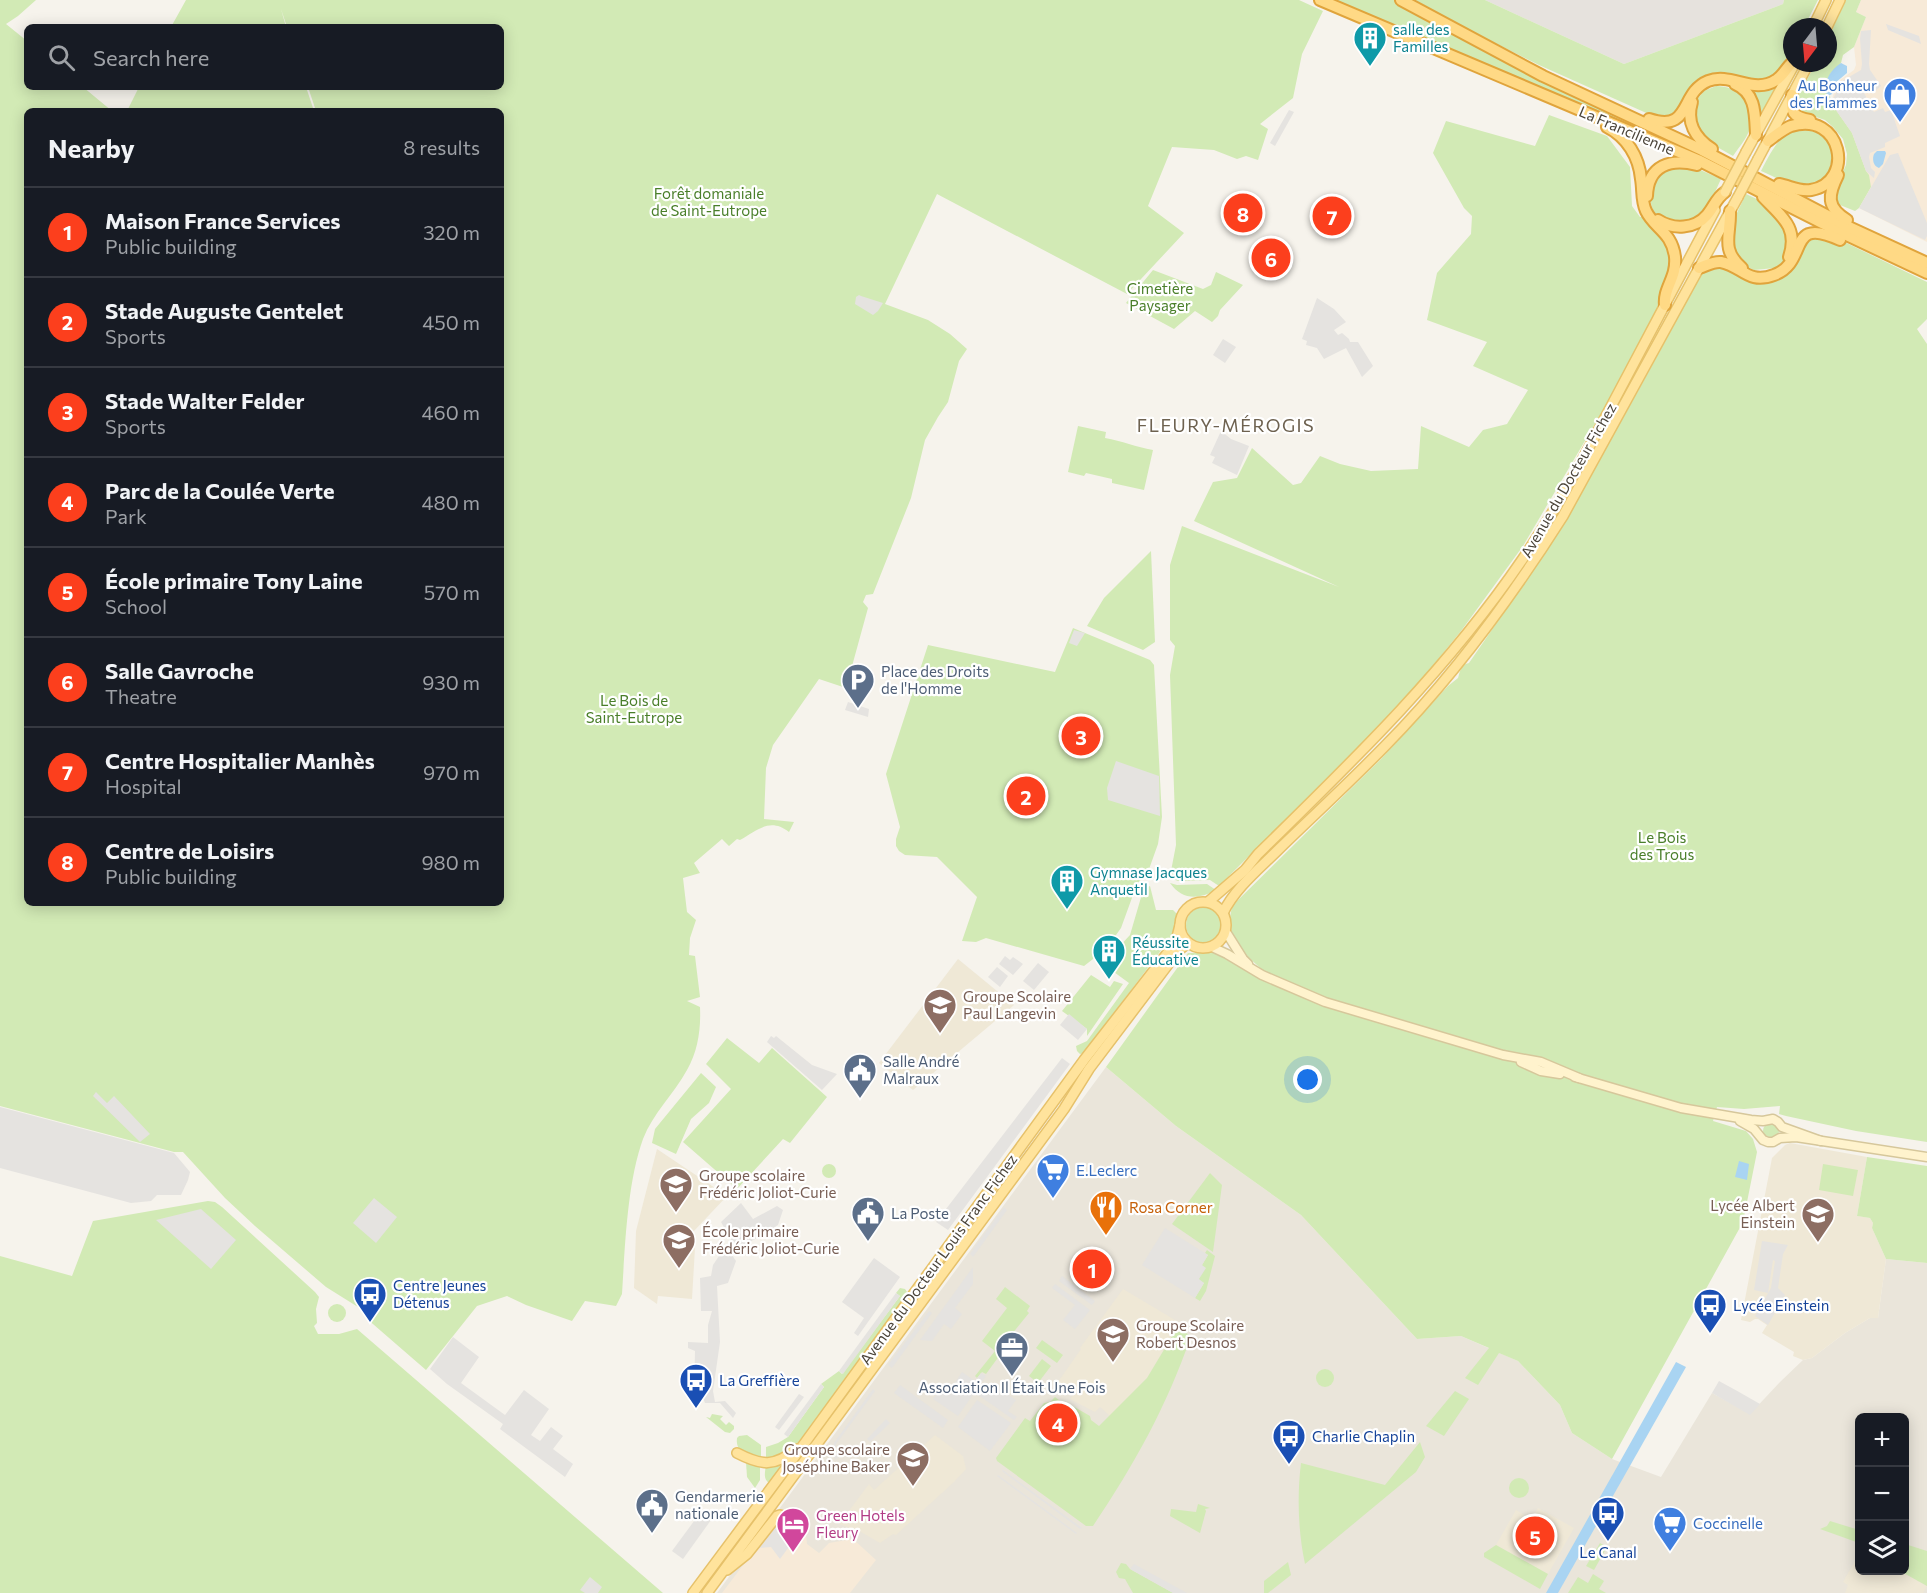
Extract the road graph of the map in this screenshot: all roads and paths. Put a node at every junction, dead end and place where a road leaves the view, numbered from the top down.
1 (1320, 0) edge
2 (1401, 0) edge
3 (1826, 0) edge
4 (1840, 0) edge
5 (1817, 18) edge
6 (1831, 18) edge
7 (1785, 72) edge
8 (1788, 72) edge
9 (1804, 72) edge
10 (1792, 95) junction
11 (1594, 116) junction
12 (1633, 118) junction
13 (1756, 135) junction
14 (1768, 141) junction
15 (1723, 160) junction
16 (1708, 165) junction
17 (1769, 184) junction
18 (1725, 192) junction
19 (1760, 192) junction
20 (1730, 211) junction
21 (1860, 232) junction
22 (1880, 251) junction
23 (1927, 263) edge
24 (1699, 268) junction
25 (1927, 273) edge
26 (1665, 305) junction
27 (1208, 902) junction
28 (1223, 913) junction
29 (1180, 925) junction
30 (1226, 932) junction
31 (1188, 943) junction
32 (1212, 947) junction
33 (1262, 975) junction
34 (1042, 1116) junction
35 (1725, 1116) junction
36 (1763, 1121) junction
37 (1782, 1127) junction
38 (1759, 1132) junction
39 (1780, 1138) junction
40 (1821, 1141) junction
41 (1927, 1157) edge
42 (1001, 1184) junction
43 (804, 1444) junction
44 (737, 1453) dead end
45 (762, 1499) junction
46 (771, 1505) junction
47 (791, 1518) dead end
48 (720, 1574) junction
49 (693, 1593) edge
50 (707, 1593) edge

1 - 11 highway, La Francilienne
2 - 12 highway, La Francilienne
3 - 5 main road
4 - 6 main road
7 - 12 highway
8 - 13 main road, Avenue du Docteur Fichez
9 - 10 main road
10 - 14 main road
10 - 21 highway
11 - 16 highway, La Francilienne
11 - 26 highway
12 - 15 highway, La Francilienne
13 - 15 highway
13 - 18 main road, Avenue du Docteur Fichez, bridge
14 - 17 highway
14 - 20 main road, bridge
15 - 17 highway, La Francilienne
16 - 18 highway
16 - 19 highway, La Francilienne
17 - 21 highway, La Francilienne
18 - 26 main road, Avenue du Docteur Fichez
19 - 20 highway
19 - 22 highway, La Francilienne
20 - 24 main road
21 - 23 highway, La Francilienne
22 - 24 highway
22 - 25 highway, La Francilienne
24 - 28 main road
26 - 27 main road, Avenue du Docteur Fichez
27 - 28 main road
27 - 29 main road
28 - 30 main road
29 - 31 main road
29 - 34 main road, Avenue du Docteur Louis Franc Fichez
30 - 32 main road
30 - 33 main road
31 - 32 main road
31 - 42 main road, Avenue du Docteur Louis Franc Fichez
32 - 33 main road
33 - 35 main road
34 - 42 main road, Avenue du Docteur Louis Franc Fichez
34 - 42 main road
35 - 36 main road
35 - 38 main road
36 - 37 main road
36 - 38 main road
37 - 39 main road
37 - 40 main road
38 - 39 main road
39 - 40 main road
40 - 41 main road
42 - 43 main road, Avenue du Docteur Louis Franc Fichez
42 - 46 main road, Avenue du Docteur Louis Franc Fichez
43 - 44 main road
43 - 45 main road, Avenue du Docteur Louis Franc Fichez
43 - 46 main road
45 - 48 main road
45 - 49 main road, Avenue du Docteur Louis Franc Fichez
46 - 48 main road, Avenue du Docteur Louis Franc Fichez
47 - 48 main road
48 - 50 main road, Avenue du Docteur Louis Franc Fichez

